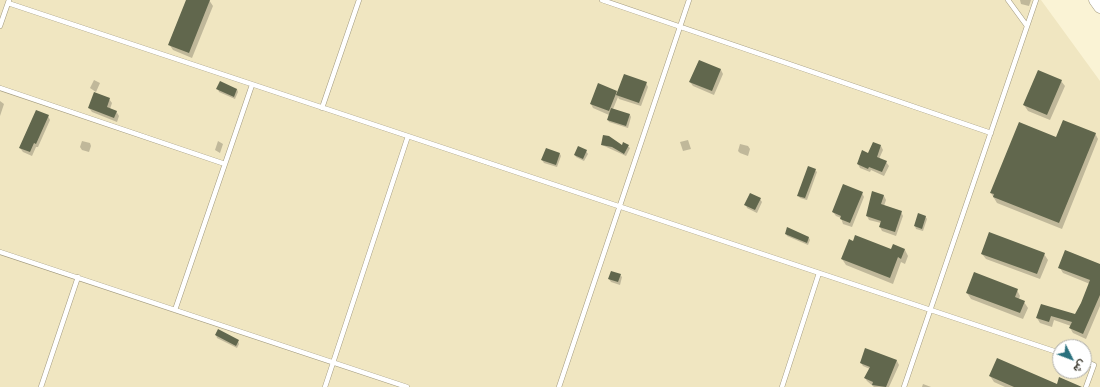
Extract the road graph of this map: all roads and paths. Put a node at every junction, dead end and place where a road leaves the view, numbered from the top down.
1 (359, 0) edge
2 (602, 0) edge
3 (689, 0) edge
4 (1008, 0) edge
5 (1036, 0) edge
6 (1095, 0) edge
7 (8, 2) edge
8 (1100, 7) edge
9 (0, 26) edge
10 (680, 26) junction
11 (1027, 26) junction
12 (252, 85) junction
13 (0, 88) edge
14 (322, 108) junction
15 (991, 133) junction
16 (408, 136) junction
17 (225, 164) junction
18 (620, 206) junction
19 (0, 252) edge
20 (819, 273) junction
21 (78, 278) junction
22 (175, 310) junction
23 (931, 310) junction
24 (1052, 350) edge
25 (334, 362) junction
26 (1094, 365) joint
27 (1100, 367) edge
28 (41, 387) edge
29 (326, 387) edge
30 (407, 387) edge
31 (559, 387) edge
32 (782, 387) edge
33 (904, 387) edge
34 (1086, 387) edge

1 - 14 lane
2 - 10 lane
3 - 10 lane
4 - 11 lane
5 - 11 lane
6 - 8 main road
7 - 9 lane
7 - 12 lane
10 - 15 lane
10 - 18 lane
11 - 15 lane
12 - 14 lane
12 - 17 lane
13 - 17 lane
14 - 16 lane
15 - 23 lane
16 - 18 lane
16 - 25 lane
17 - 22 lane
18 - 20 lane
18 - 31 lane
19 - 21 lane
20 - 23 lane
20 - 32 lane
21 - 22 lane
21 - 28 lane
22 - 25 lane
23 - 24 lane
23 - 33 lane
25 - 29 lane
25 - 30 lane
26 - 27 lane
26 - 34 lane

